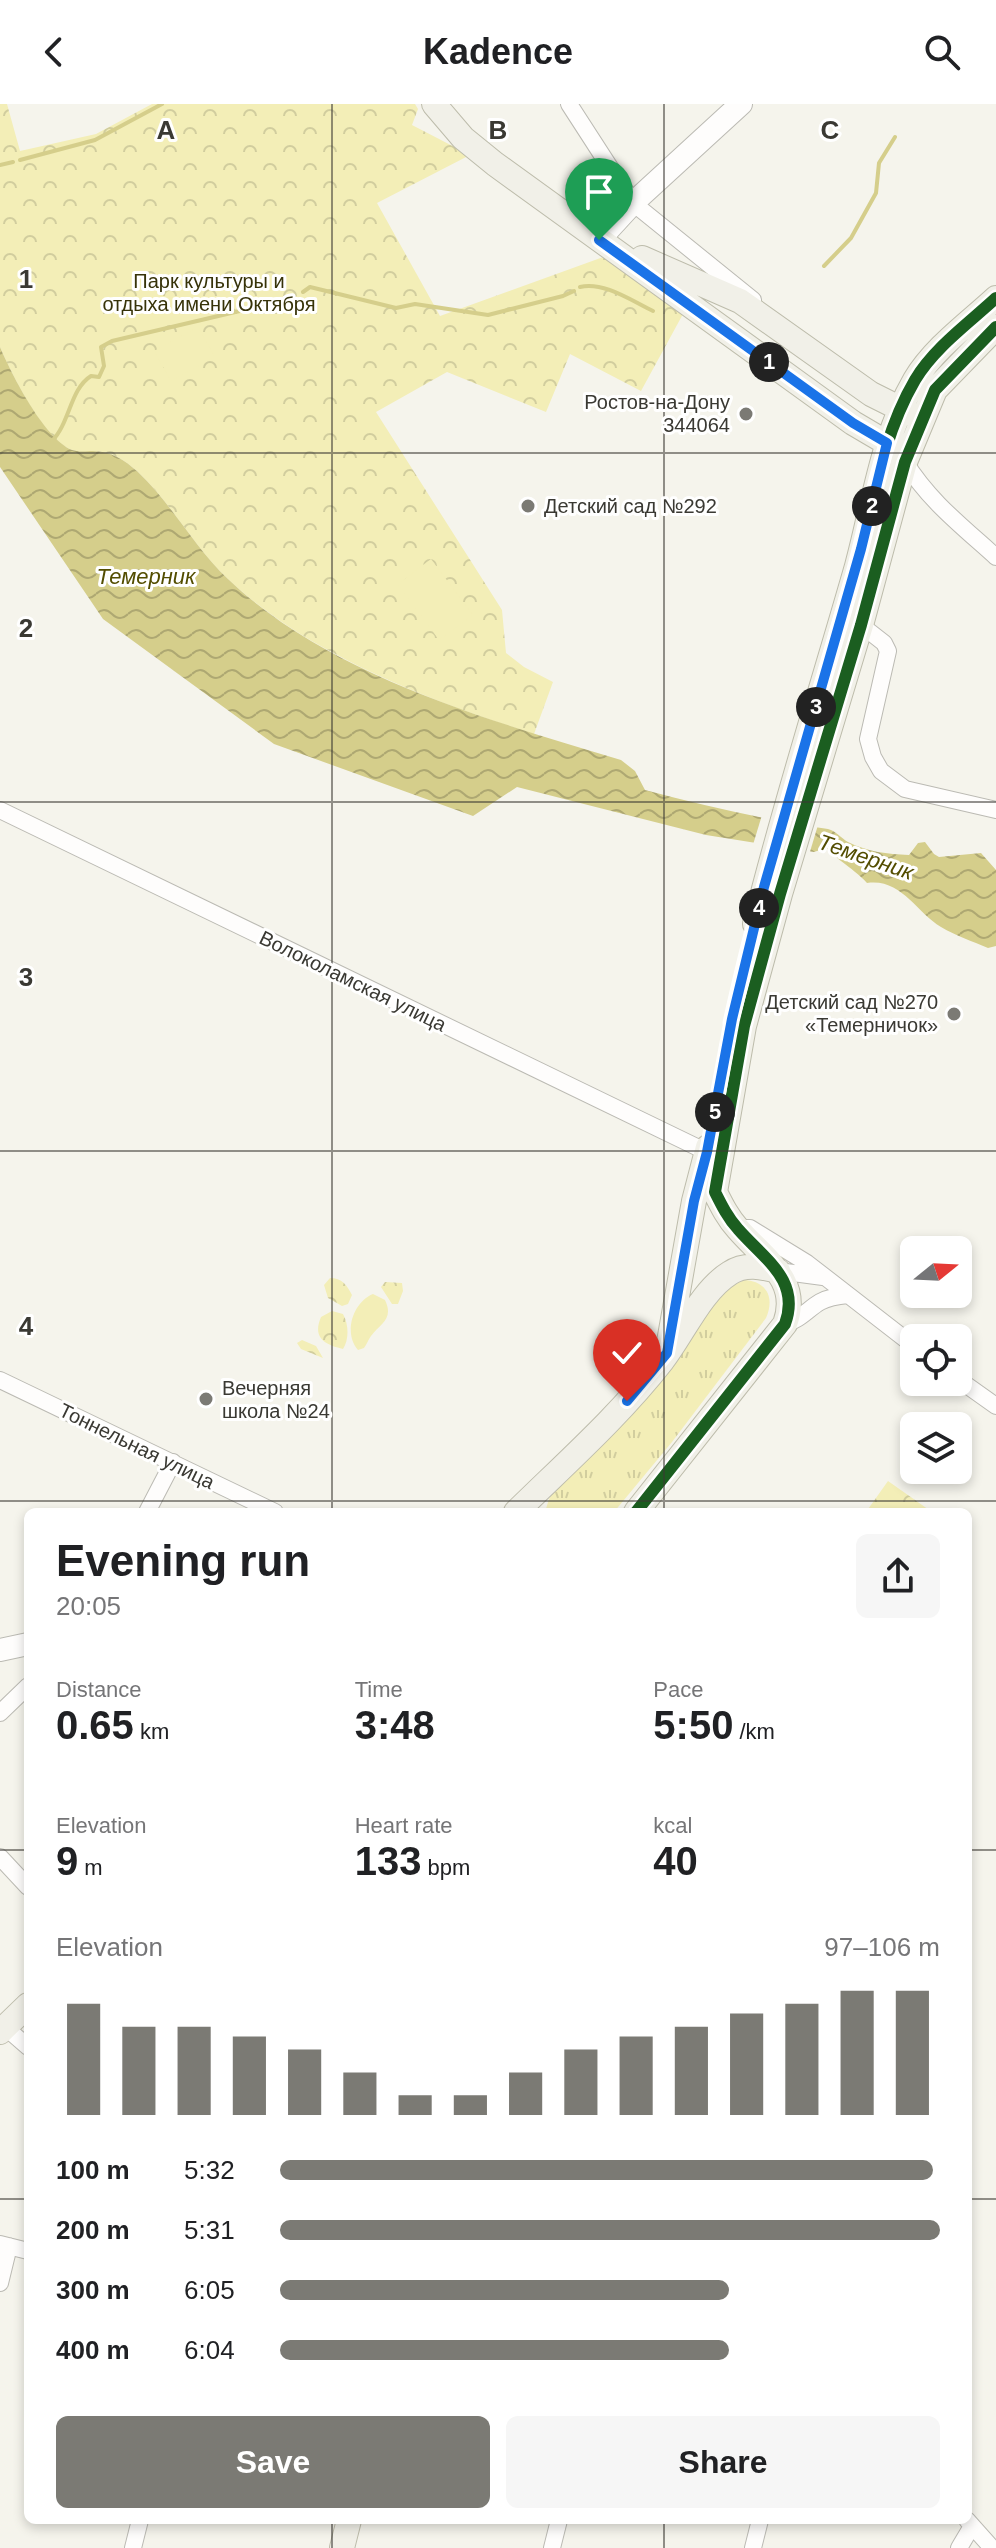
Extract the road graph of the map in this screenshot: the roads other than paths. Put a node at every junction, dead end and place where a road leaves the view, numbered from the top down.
1 (434, 104) edge
2 (569, 104) edge
3 (741, 104) edge
4 (633, 203) junction
5 (599, 240) junction
6 (996, 298) edge
7 (772, 323) junction
8 (996, 327) edge
9 (753, 351) junction
10 (822, 361) junction
11 (910, 414) junction
12 (887, 443) junction
13 (905, 462) junction
14 (996, 557) edge
15 (861, 625) junction
16 (815, 747) junction
17 (0, 810) edge
18 (996, 810) edge
19 (709, 1162) junction
20 (737, 1228) junction
21 (778, 1271) junction
22 (825, 1277) junction
23 (848, 1295) junction
24 (785, 1324) junction
25 (900, 1335) edge
26 (667, 1353) junction
27 (1, 1382) edge
28 (972, 1389) edge
29 (996, 1406) edge
30 (173, 1462) junction
31 (535, 1502) edge
32 (149, 1508) edge
33 (267, 1508) edge
34 (639, 1508) edge
35 (24, 1645) edge
36 (0, 1650) edge
37 (24, 1690) edge
38 (0, 1713) edge
39 (0, 1857) edge
40 (24, 1883) edge
41 (24, 2017) edge
42 (17, 2038) edge
43 (5, 2245) edge
44 (0, 2283) edge
45 (139, 2524) edge
46 (348, 2524) edge
47 (558, 2524) edge
48 (759, 2524) edge
49 (969, 2524) edge
50 (970, 2524) edge
51 (992, 2544) edge
52 (133, 2548) edge
53 (342, 2548) edge
54 (552, 2548) edge
55 (753, 2548) edge
56 (959, 2548) edge

1 - 5 main road
2 - 4 street
3 - 4 street
4 - 5 street
4 - 7 street
5 - 7 main road
5 - 9 main road
6 - 11 main road
7 - 10 main road
8 - 11 main road
9 - 10 main road
9 - 12 main road
10 - 11 main road
11 - 12 main road
11 - 13 main road
12 - 13 main road
12 - 16 main road
13 - 14 street
13 - 15 main road
15 - 16 main road
15 - 18 street
16 - 19 main road
17 - 19 street, Волоколамская улица
19 - 20 main road
19 - 26 main road
20 - 21 main road
20 - 22 street
21 - 22 street
21 - 24 main road
21 - 26 main road
22 - 23 street
23 - 24 street
23 - 25 street
24 - 34 main road
26 - 31 main road
27 - 30 street, Тоннельная улица
28 - 29 street
30 - 32 street
30 - 33 street, Тоннельная улица
35 - 36 street
37 - 38 street
39 - 40 street
41 - 42 main road
43 - 44 street
45 - 52 street
46 - 53 main road
47 - 54 street
48 - 55 street
49 - 56 street
50 - 51 street

